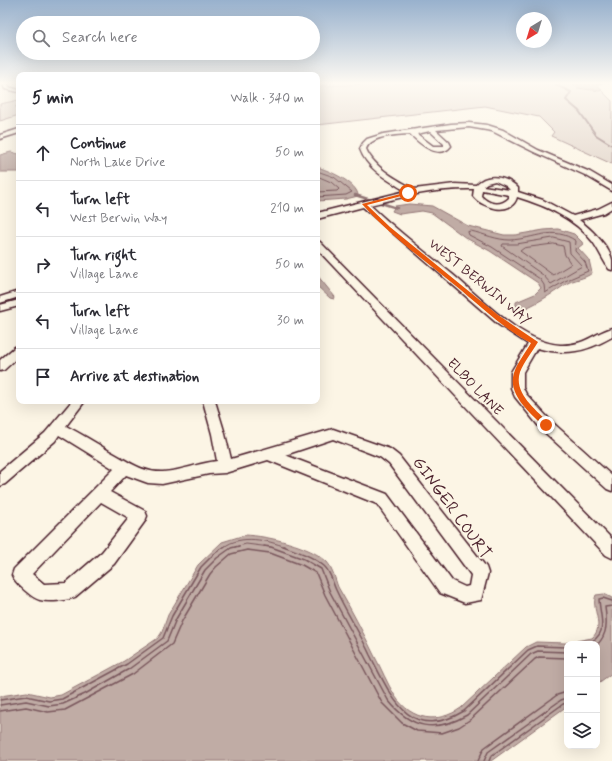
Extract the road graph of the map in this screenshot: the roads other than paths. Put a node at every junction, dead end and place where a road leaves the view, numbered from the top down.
1 (431, 129) junction
2 (16, 132) edge
3 (411, 132) junction
4 (0, 137) edge
5 (478, 188) junction
6 (612, 189) edge
7 (413, 192) junction
8 (515, 194) junction
9 (364, 204) junction
10 (612, 204) edge
11 (320, 215) edge
12 (571, 219) junction
13 (320, 247) edge
14 (612, 267) edge
15 (16, 295) edge
16 (0, 300) edge
17 (16, 304) edge
18 (0, 308) edge
19 (612, 332) edge
20 (535, 342) junction
21 (16, 353) edge
22 (0, 367) edge
23 (77, 404) edge
24 (210, 404) edge
25 (58, 428) junction
26 (268, 454) junction
27 (226, 467) junction
28 (124, 468) junction
29 (0, 480) edge
30 (612, 485) edge
31 (99, 493) junction
32 (612, 550) edge

1 - 3 street
1 - 3 street
1 - 6 street
2 - 4 street
3 - 7 street
5 - 7 street
5 - 8 street
5 - 8 street
7 - 9 street
8 - 12 street
9 - 11 street
9 - 20 street, WEST BERWIN WAY
10 - 12 street
12 - 14 street
13 - 32 street, ELBO LANE
15 - 16 street
17 - 18 street
19 - 20 street, WEST BERWIN WAY
20 - 30 street
21 - 22 street
23 - 25 street
24 - 27 street
25 - 28 street, GINGER COURT
25 - 29 street
26 - 26 street, GINGER COURT
26 - 27 street, GINGER COURT
27 - 28 street, GINGER COURT
28 - 31 street
31 - 31 street

